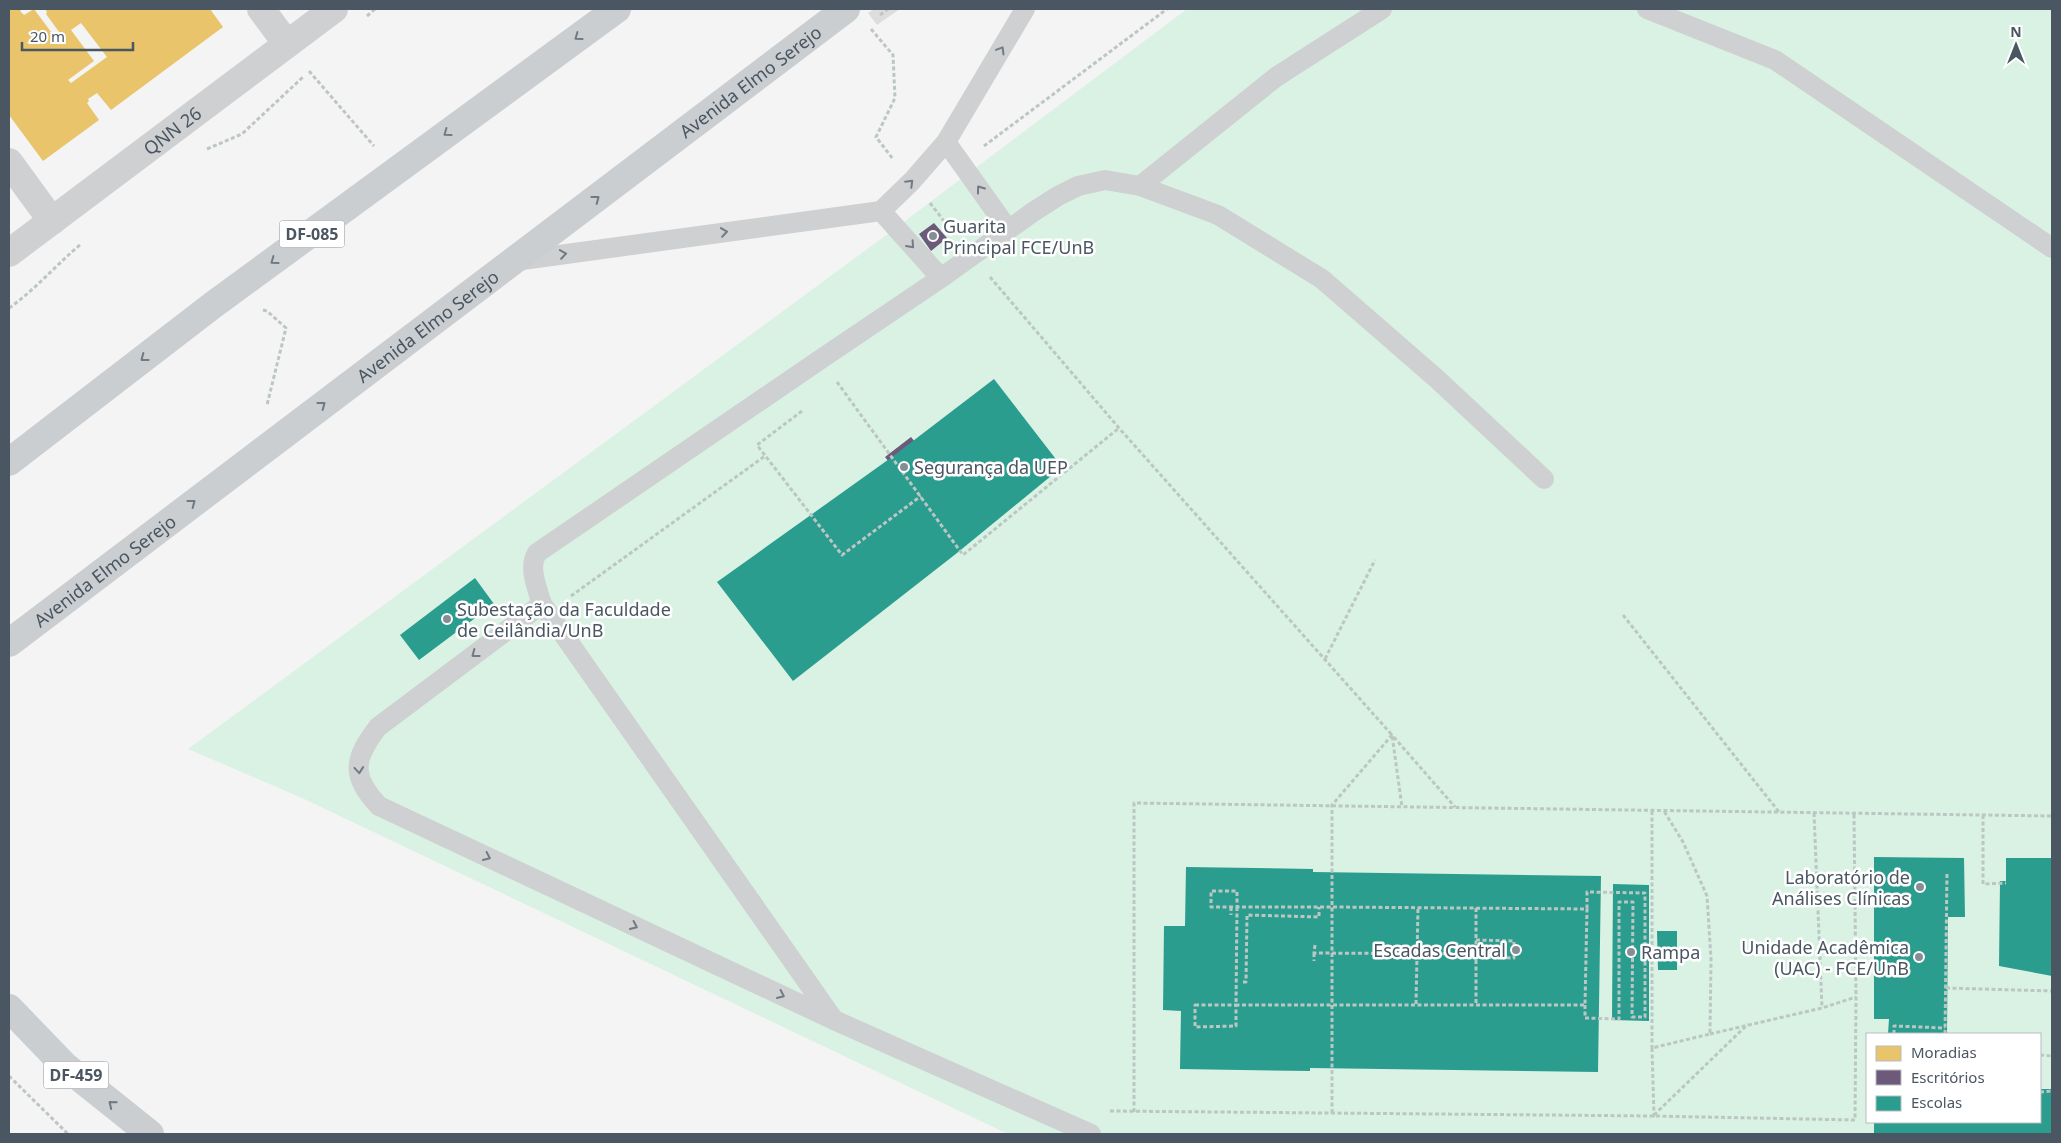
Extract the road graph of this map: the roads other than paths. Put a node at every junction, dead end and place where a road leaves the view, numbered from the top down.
1 (261, 9) edge
2 (334, 9) edge
3 (618, 9) edge
4 (1025, 9) edge
5 (1382, 9) edge
6 (1647, 9) edge
7 (856, 17) edge
8 (287, 44) junction
9 (946, 142) junction
10 (9, 162) edge
11 (1140, 186) junction
12 (881, 211) junction
13 (52, 221) junction
14 (1008, 229) junction
15 (2052, 248) edge
16 (9, 252) edge
17 (515, 260) junction
18 (942, 278) junction
19 (9, 462) edge
20 (1544, 478) dead end
21 (542, 604) junction
22 (11, 643) edge
23 (9, 1008) edge
24 (834, 1020) junction
25 (150, 1134) edge
26 (1091, 1134) edge

1 - 8 street
2 - 8 street, QNN 26
3 -> 19 main road, DF-085
9 -> 4 lane
5 - 11 lane
6 - 15 lane
17 -> 7 main road, Avenida Elmo Serejo
8 - 13 street, QNN 26
12 -> 9 lane
14 -> 9 lane
10 - 13 street
11 - 14 lane
11 - 20 lane
17 -> 12 lane
12 -> 18 lane
13 - 16 street, QNN 26
14 - 18 lane
22 -> 17 main road, Avenida Elmo Serejo
18 - 21 lane
21 - 24 lane
21 -> 24 lane
25 -> 23 main road, DF-459
24 - 26 lane

